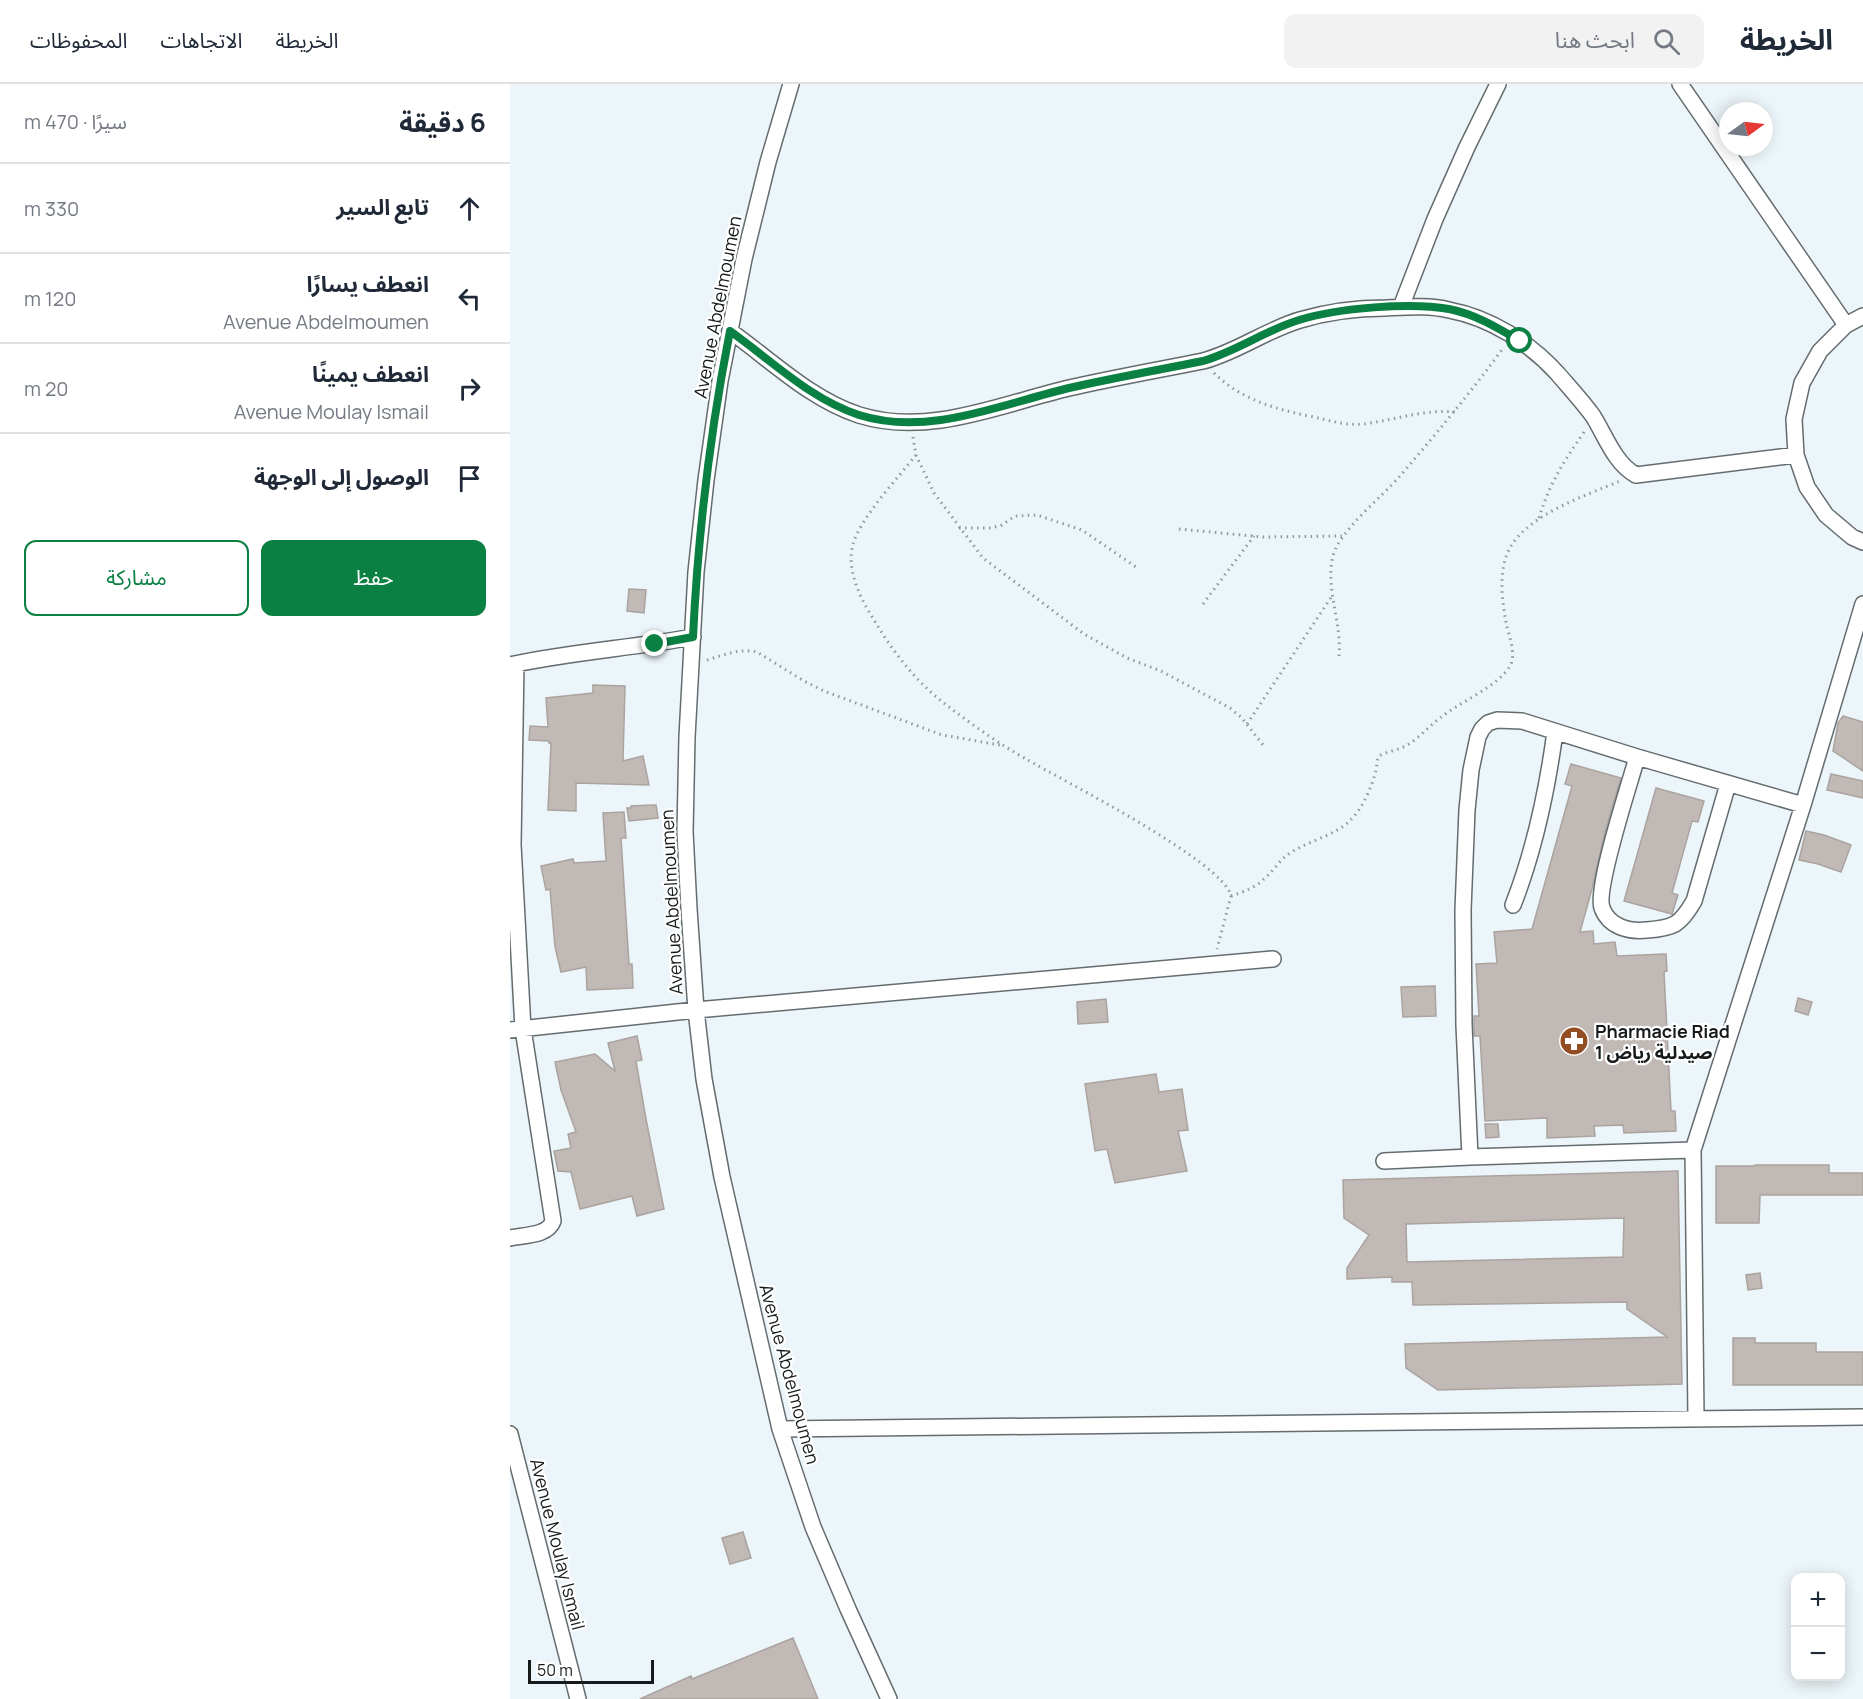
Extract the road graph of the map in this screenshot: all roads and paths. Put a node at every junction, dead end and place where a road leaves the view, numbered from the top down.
1 (1498, 84) edge
2 (1680, 84) edge
3 (787, 86) edge
4 (1401, 307) junction
5 (1863, 316) edge
6 (1846, 325) junction
7 (730, 331) junction
8 (1512, 336) junction
9 (1203, 361) junction
10 (1455, 412) junction
11 (1594, 418) junction
12 (910, 423) junction
13 (1796, 455) junction
14 (916, 456) junction
15 (1636, 475) junction
16 (1538, 520) junction
17 (958, 528) junction
18 (1179, 530) dead end
19 (1254, 536) junction
20 (1342, 536) junction
21 (1863, 542) edge
22 (1136, 567) dead end
23 (1332, 596) junction
24 (1203, 604) dead end
25 (1863, 604) edge
26 (693, 637) junction
27 (1339, 656) dead end
28 (513, 664) edge
29 (691, 666) junction
30 (1247, 724) junction
31 (1555, 732) junction
32 (1004, 745) junction
33 (1263, 745) dead end
34 (1638, 757) junction
35 (1728, 784) junction
36 (1803, 805) junction
37 (1231, 896) junction
38 (1513, 905) dead end
39 (1273, 959) dead end
40 (1213, 965) junction
41 (696, 1011) junction
42 (516, 1029) edge
43 (1693, 1150) junction
44 (1470, 1157) junction
45 (1384, 1161) dead end
46 (510, 1238) edge
47 (1863, 1417) edge
48 (1696, 1418) junction
49 (780, 1429) junction
50 (510, 1434) edge
51 (578, 1699) edge
52 (889, 1699) edge

1 - 4 street
2 - 6 street
3 - 7 street, Avenue Abdelmoumen
4 - 8 street
4 - 9 street
5 - 6 street
6 - 13 street
7 - 12 street
7 - 26 street, Avenue Abdelmoumen
8 - 10 path
8 - 11 street
9 - 10 path
9 - 12 street
10 - 20 path
11 - 15 street
11 - 16 path
12 - 14 path
13 - 15 street
13 - 21 street
14 - 17 path
14 - 32 path
15 - 16 path
16 - 37 path
17 - 22 path
17 - 30 path
18 - 19 path
19 - 20 path
19 - 24 path
20 - 23 path
23 - 27 path
23 - 30 path
25 - 36 street
26 - 28 street
26 - 29 street, Avenue Abdelmoumen
28 - 42 street
29 - 32 path
29 - 41 street, Avenue Abdelmoumen
30 - 33 path
31 - 34 street
31 - 38 street
31 - 44 street
32 - 37 path
34 - 35 street
34 - 35 street
35 - 36 street
36 - 43 street
37 - 40 path
39 - 40 street
40 - 41 street
41 - 42 street
41 - 49 street, Avenue Abdelmoumen
42 - 46 street
43 - 44 street
43 - 48 street
44 - 45 street
47 - 48 street
48 - 49 street
49 - 52 street, Avenue Abdelmoumen
50 - 51 street, Avenue Moulay Ismail

